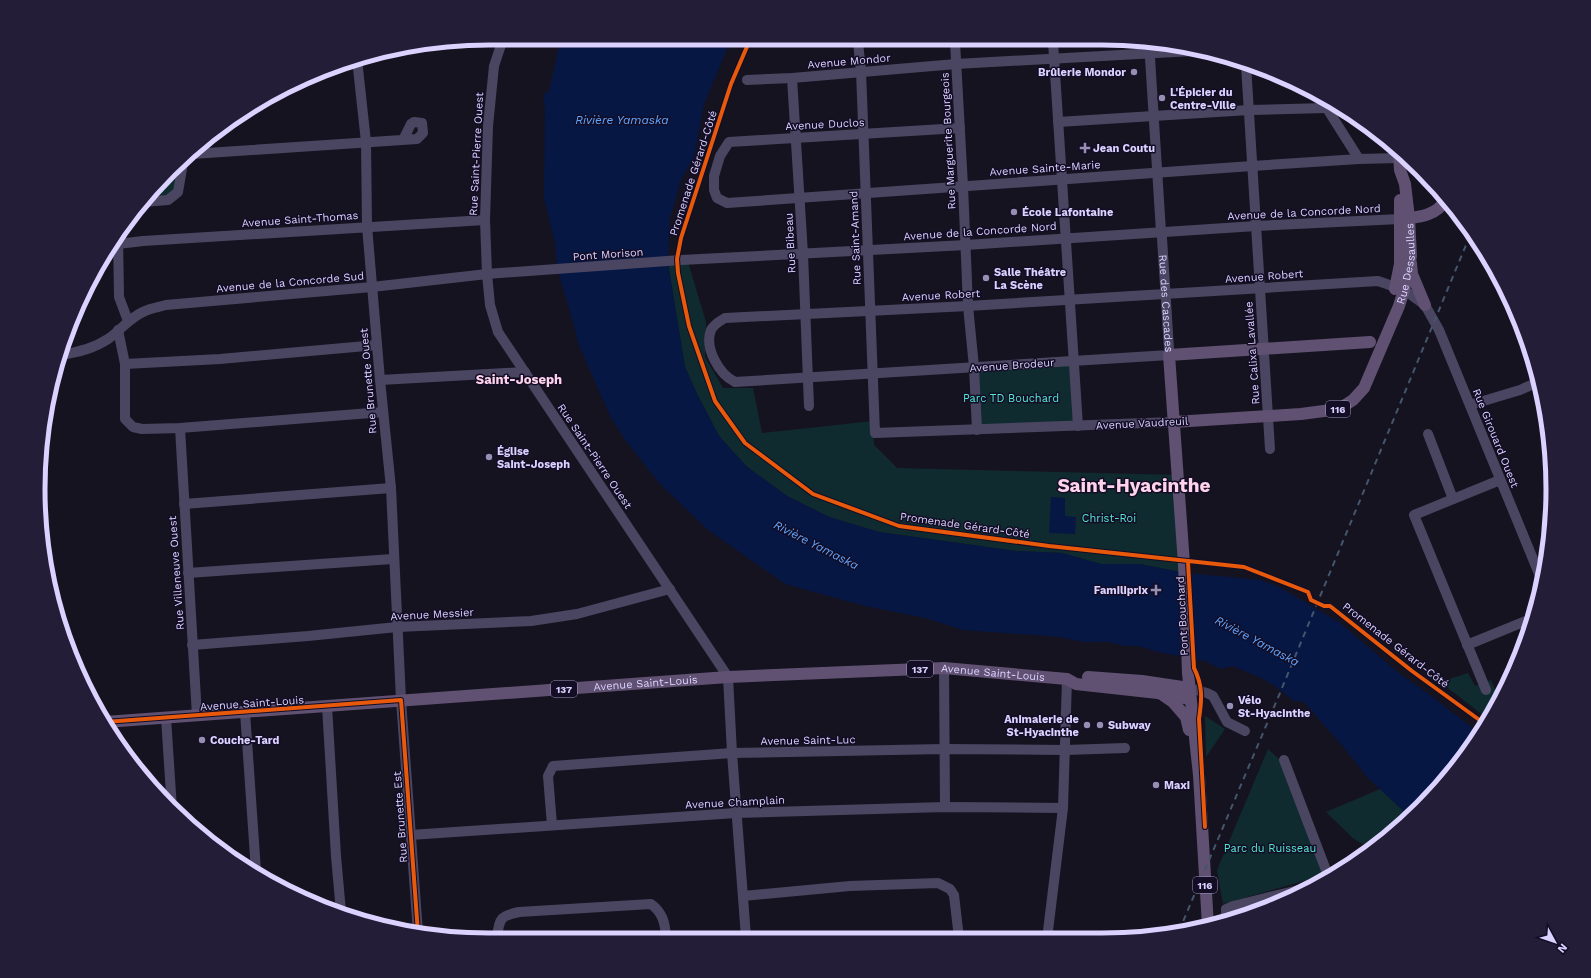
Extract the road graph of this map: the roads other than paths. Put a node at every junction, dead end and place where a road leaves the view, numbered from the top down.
1 (501, 45) edge
2 (858, 45) edge
3 (955, 45) edge
4 (1053, 45) edge
5 (1149, 48) edge
6 (1176, 52) edge
7 (1149, 53) junction
8 (1054, 58) junction
9 (956, 64) junction
10 (358, 65) edge
11 (1246, 69) edge
12 (861, 71) junction
13 (792, 78) junction
14 (747, 80) dead end
15 (1322, 103) edge
16 (1325, 105) edge
17 (1249, 110) junction
18 (1154, 116) junction
19 (1058, 122) junction
20 (960, 128) junction
21 (862, 134) junction
22 (795, 138) junction
23 (403, 140) dead end
24 (366, 142) junction
25 (198, 154) edge
26 (1358, 159) junction
27 (1400, 160) edge
28 (1252, 166) junction
29 (182, 168) edge
30 (1157, 172) junction
31 (714, 176) joint
32 (1062, 179) junction
33 (963, 186) junction
34 (865, 193) junction
35 (799, 198) junction
36 (151, 201) edge
37 (1442, 204) edge
38 (1405, 219) junction
39 (485, 220) junction
40 (367, 226) junction
41 (1256, 226) junction
42 (1161, 232) junction
43 (1066, 238) junction
44 (121, 240) edge
45 (118, 245) edge
46 (966, 245) junction
47 (867, 250) junction
48 (803, 254) junction
49 (1411, 256) junction
50 (681, 260) joint
51 (536, 271) joint
52 (487, 274) junction
53 (372, 287) junction
54 (1400, 288) junction
55 (1260, 289) junction
56 (1165, 294) junction
57 (1070, 299) junction
58 (1426, 304) junction
59 (968, 306) junction
60 (870, 310) junction
61 (805, 314) junction
62 (726, 318) joint
63 (128, 321) junction
64 (118, 330) junction
65 (1370, 342) junction
66 (377, 345) junction
67 (1264, 349) junction
68 (1378, 353) junction
69 (66, 354) edge
70 (1169, 355) junction
71 (1074, 361) junction
72 (125, 364) junction
73 (974, 367) junction
74 (525, 372) junction
75 (872, 374) junction
76 (808, 377) junction
77 (380, 380) junction
78 (1533, 384) edge
79 (1470, 405) junction
80 (809, 406) dead end
81 (383, 412) junction
82 (1268, 416) junction
83 (1174, 422) junction
84 (1078, 426) junction
85 (180, 428) junction
86 (977, 430) junction
87 (875, 433) joint
88 (1428, 434) dead end
89 (1270, 449) dead end
90 (1500, 480) junction
91 (391, 488) junction
92 (1453, 499) junction
93 (184, 504) junction
94 (393, 559) junction
95 (1184, 564) joint
96 (1538, 571) edge
97 (188, 573) junction
98 (670, 589) junction
99 (1526, 621) edge
100 (397, 627) junction
101 (192, 645) junction
102 (1467, 645) junction
103 (944, 668) junction
104 (728, 677) junction
105 (1067, 679) junction
106 (1486, 690) dead end
107 (1158, 693) junction
108 (1190, 694) junction
109 (401, 700) junction
110 (327, 706) junction
111 (245, 712) junction
112 (197, 716) junction
113 (166, 718) junction
114 (111, 722) edge
115 (1245, 731) dead end
116 (1125, 748) dead end
117 (944, 749) junction
118 (1066, 750) junction
119 (732, 753) junction
120 (1284, 760) dead end
121 (1199, 775) junction
122 (171, 799) edge
123 (945, 807) junction
124 (1063, 808) junction
125 (736, 813) junction
126 (552, 825) junction
127 (410, 835) junction
128 (256, 867) edge
129 (1327, 872) edge
130 (1283, 894) edge
131 (743, 896) junction
132 (341, 907) edge
133 (1226, 915) edge
134 (1208, 920) edge
135 (417, 927) edge
136 (498, 933) edge
137 (666, 933) edge
138 (746, 933) edge
139 (958, 933) edge
140 (1048, 933) edge

1 - 39 street, Rue Saint-Pierre Ouest
2 - 12 street, Rue Saint-Amand
3 - 9 street, Rue Marguerite Bourgeois
4 - 8 street
5 - 7 street, Rue des Cascades
6 - 7 street, Avenue Mondor
7 - 8 street, Avenue Mondor
7 - 18 street, Rue des Cascades
8 - 9 street, Avenue Mondor
8 - 19 street
9 - 12 street, Avenue Mondor
9 - 20 street, Rue Marguerite Bourgeois
10 - 24 street, Rue Brunette Ouest
11 - 17 street, Rue Calixa Lavallée
12 - 13 street, Avenue Mondor
12 - 21 street, Rue Saint-Amand
13 - 14 street, Avenue Mondor
13 - 22 street, Rue Bibeau
15 - 17 street
16 - 26 street
17 - 18 street
17 - 28 street, Rue Calixa Lavallée
18 - 19 street
18 - 30 street, Rue des Cascades
19 - 32 street
20 - 21 street, Avenue Duclos
20 - 33 street, Rue Marguerite Bourgeois
21 - 22 street, Avenue Duclos
21 - 34 street, Rue Saint-Amand
22 - 31 street, Avenue Duclos
22 - 35 street, Rue Bibeau
23 - 24 street
24 - 25 street
24 - 40 street, Rue Brunette Ouest
26 - 27 street, Avenue Sainte-Marie
26 - 28 street, Avenue Sainte-Marie
27 - 38 main road, Rue Dessaulles
28 - 30 street, Avenue Sainte-Marie
28 - 41 street, Rue Calixa Lavallée
29 - 36 street
30 - 32 street, Avenue Sainte-Marie
30 - 42 street, Rue des Cascades
31 - 35 street, Avenue Sainte-Marie
32 - 33 street, Avenue Sainte-Marie
32 - 43 street
33 - 34 street, Avenue Sainte-Marie
33 - 46 street, Rue Marguerite Bourgeois
34 - 35 street, Avenue Sainte-Marie
34 - 47 street, Rue Saint-Amand
35 - 48 street, Rue Bibeau
37 - 38 main road
38 - 41 street, Avenue de la Concorde Nord
38 - 49 main road, Rue Dessaulles / 116
38 - 54 main road, Rue Dessaulles / 116
39 - 40 street, Avenue Saint-Thomas
39 - 52 street, Rue Saint-Pierre Ouest
40 - 44 street, Avenue Saint-Thomas
40 - 53 street, Rue Brunette Ouest
41 - 42 street, Avenue de la Concorde Nord
41 - 55 street, Rue Calixa Lavallée
42 - 43 street, Avenue de la Concorde Nord
42 - 56 street, Rue des Cascades
43 - 46 street, Avenue de la Concorde Nord
43 - 57 street
45 - 63 street
46 - 47 street, Avenue de la Concorde Nord
46 - 59 street, Rue Marguerite Bourgeois
47 - 48 street, Avenue de la Concorde Nord
47 - 60 street, Rue Saint-Amand
48 - 50 street, Avenue de la Concorde Nord
48 - 61 street, Rue Bibeau
49 - 54 main road, Rue Dessaulles / 116
49 - 58 main road
50 - 51 street, Pont Morison
51 - 52 street, Avenue de la Concorde Sud
52 - 53 street, Avenue de la Concorde Sud
52 - 74 street, Rue Saint-Pierre Ouest
53 - 63 street, Avenue de la Concorde Sud
53 - 66 street, Rue Brunette Ouest
54 - 55 street, Avenue Robert
54 - 58 street, Avenue Robert
54 - 65 main road, Rue Dessaulles / 116
54 - 68 main road, Rue Dessaulles / 116
55 - 56 street, Avenue Robert
55 - 67 street, Rue Calixa Lavallée
56 - 57 street, Avenue Robert
56 - 70 street, Rue des Cascades
57 - 59 street, Avenue Robert
57 - 71 street
58 - 79 street, Rue Girouard Ouest
59 - 60 street, Avenue Robert
59 - 73 street, Rue Marguerite Bourgeois
60 - 61 street, Avenue Robert
60 - 75 street, Rue Saint-Amand
61 - 62 street, Avenue Robert
61 - 76 street, Rue Bibeau
62 - 76 street, Avenue Brodeur
63 - 64 street, Avenue de la Concorde Sud
64 - 69 street, Avenue de la Concorde Sud
64 - 72 street
65 - 67 main road, Avenue Brodeur
65 - 68 main road
66 - 72 street
66 - 77 street, Rue Brunette Ouest
67 - 70 main road, Avenue Brodeur
67 - 82 street, Rue Calixa Lavallée
68 - 82 main road, Avenue Vaudreuil / 116
70 - 71 street, Avenue Brodeur
70 - 83 main road, Rue des Cascades / 116
71 - 73 street, Avenue Brodeur
71 - 84 street
72 - 85 street
73 - 75 street, Avenue Brodeur
73 - 86 street, Rue Marguerite Bourgeois
74 - 77 street
74 - 98 street, Rue Saint-Pierre Ouest
75 - 76 street, Avenue Brodeur
75 - 87 street, Rue Saint-Amand
76 - 80 street, Rue Bibeau
77 - 81 street, Rue Brunette Ouest
78 - 79 street
79 - 90 street, Rue Girouard Ouest
81 - 85 street
81 - 91 street, Rue Brunette Ouest
82 - 83 main road, Avenue Vaudreuil / 116
82 - 89 street, Rue Calixa Lavallée
83 - 84 street, Avenue Vaudreuil
83 - 95 main road, Rue des Cascades / 116
84 - 86 street, Avenue Vaudreuil
85 - 93 street, Rue Villeneuve Ouest
86 - 87 street, Avenue Vaudreuil
88 - 92 street
90 - 92 street
90 - 96 street, Rue Girouard Ouest
91 - 93 street
91 - 94 street, Rue Brunette Ouest
92 - 102 street
93 - 97 street, Rue Villeneuve Ouest
94 - 97 street
94 - 100 street, Rue Brunette Ouest
95 - 108 main road, Pont Bouchard / 116
97 - 101 street, Rue Villeneuve Ouest
98 - 100 street, Avenue Messier
98 - 104 street, Rue Saint-Pierre Ouest
99 - 102 street
100 - 101 street, Avenue Messier
100 - 109 street, Rue Brunette Ouest
101 - 112 street, Rue Villeneuve Ouest
102 - 106 street
103 - 104 main road, Avenue Saint-Louis / 137
103 - 105 main road, Avenue Saint-Louis / 137
103 - 117 street
104 - 109 main road, Avenue Saint-Louis / 137
104 - 119 street
105 - 107 main road, Avenue Saint-Louis / 137
105 - 108 main road, Avenue Saint-Louis / 137
105 - 118 street
107 - 108 main road, Avenue Saint-Louis / 137
107 - 121 main road
108 - 115 street, Avenue Saint-Louis
108 - 121 main road, 116
109 - 110 main road, Avenue Saint-Louis / 137
109 - 127 street, Rue Brunette Est
110 - 111 main road, Avenue Saint-Louis / 137
110 - 132 street
111 - 112 main road, Avenue Saint-Louis / 137
111 - 128 street
112 - 113 main road, Avenue Saint-Louis / 137
113 - 114 main road, Avenue Saint-Louis / 137
113 - 122 street
116 - 118 street, Avenue Saint-Luc
117 - 118 street, Avenue Saint-Luc
117 - 119 street, Avenue Saint-Luc
117 - 123 street
118 - 124 street
119 - 125 street
119 - 126 street, Avenue Saint-Luc
120 - 129 street
121 - 134 main road, 116
123 - 124 street, Avenue Champlain
123 - 125 street, Avenue Champlain
124 - 140 street
125 - 126 street, Avenue Champlain
125 - 131 street
126 - 127 street, Avenue Champlain
127 - 135 street, Rue Brunette Est
130 - 133 street
131 - 138 street
131 - 139 street
136 - 137 street

